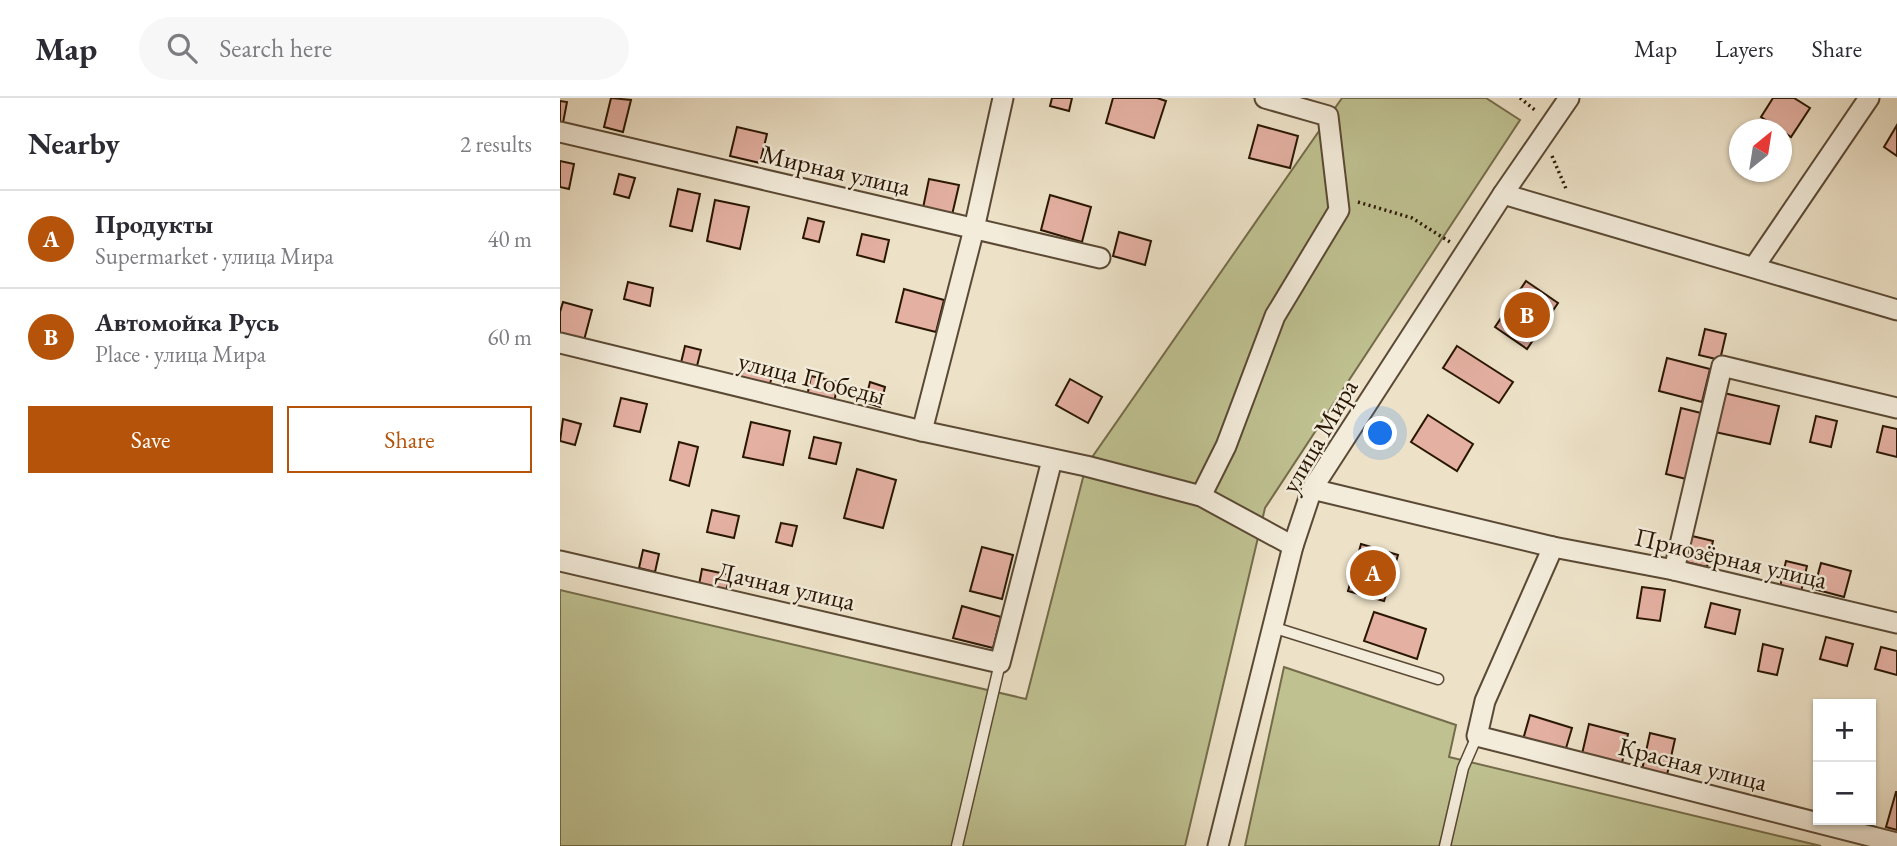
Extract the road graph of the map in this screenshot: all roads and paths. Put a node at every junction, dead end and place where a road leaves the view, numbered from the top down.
1 (1003, 98) edge
2 (1265, 98) edge
3 (1569, 98) edge
4 (1870, 98) edge
5 (560, 132) edge
6 (1544, 135) junction
7 (1503, 194) junction
8 (1336, 195) junction
9 (1577, 216) junction
10 (974, 229) junction
11 (1450, 243) dead end
12 (1100, 258) dead end
13 (1754, 267) junction
14 (1897, 310) edge
15 (560, 343) edge
16 (1897, 408) edge
17 (922, 431) junction
18 (1052, 460) junction
19 (1312, 489) junction
20 (1200, 496) junction
21 (1293, 546) junction
22 (1553, 547) junction
23 (560, 561) edge
24 (1674, 570) junction
25 (1897, 623) edge
26 (1272, 628) junction
27 (1000, 663) junction
28 (1438, 679) dead end
29 (1477, 736) junction
30 (1897, 843) edge
31 (957, 846) edge
32 (1218, 846) edge
33 (1445, 846) edge

1 - 10 street
2 - 8 street
3 - 6 street, улица Мира
4 - 13 street
5 - 10 street, Мирная улица
6 - 7 street, улица Мира
6 - 9 path
7 - 9 street
7 - 19 street, улица Мира
8 - 11 path
8 - 20 street
9 - 13 street
10 - 12 street, Мирная улица
10 - 17 street
13 - 14 street
15 - 17 street, улица Победы
16 - 24 street
17 - 18 street, улица Победы
18 - 20 street, улица Победы
18 - 27 street
19 - 21 street, улица Мира
19 - 22 street, Приозёрная улица
20 - 21 street, улица Победы
21 - 26 street, улица Мира
22 - 24 street, Приозёрная улица
22 - 29 street
23 - 27 street, Дачная улица
24 - 25 street, Приозёрная улица
26 - 28 lane
26 - 32 street, улица Мира
27 - 31 lane
29 - 30 street, Красная улица
29 - 33 lane

